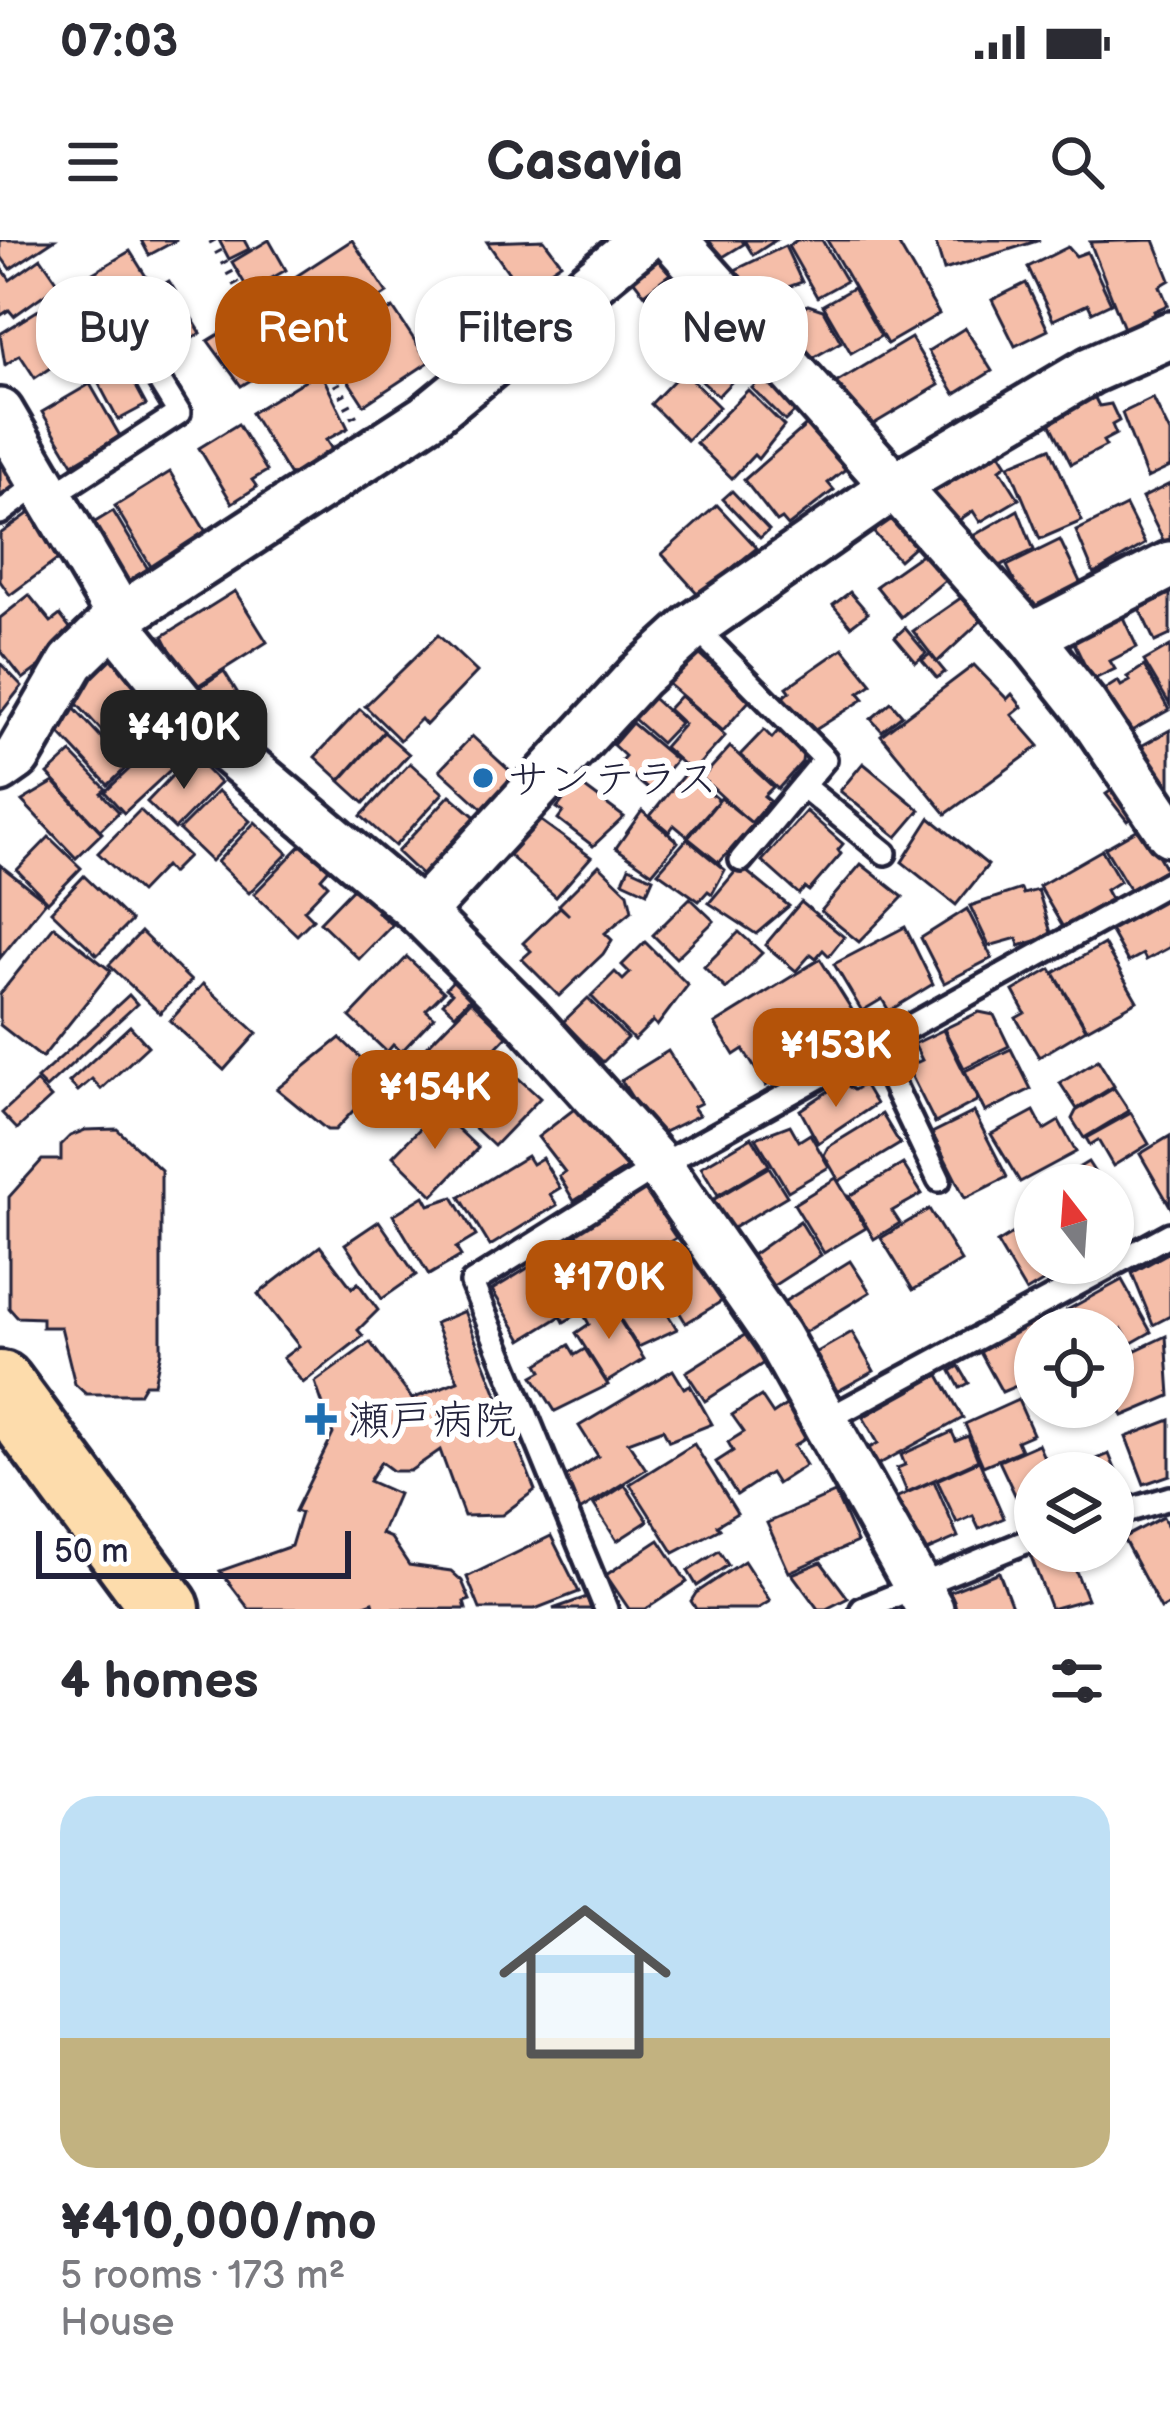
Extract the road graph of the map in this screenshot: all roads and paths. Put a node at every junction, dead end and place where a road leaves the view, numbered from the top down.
1 (212, 240) edge
2 (643, 240) edge
3 (674, 240) edge
4 (1170, 335) edge
5 (161, 384) edge
6 (0, 412) edge
7 (372, 453) junction
8 (893, 488) junction
9 (46, 490) junction
10 (0, 513) edge
11 (1170, 565) edge
12 (114, 621) junction
13 (694, 626) junction
14 (1030, 637) junction
15 (6, 773) edge
16 (803, 785) junction
17 (1170, 833) edge
18 (885, 853) dead end
19 (741, 860) dead end
20 (1170, 882) edge
21 (422, 913) junction
22 (875, 1046) junction
23 (659, 1166) junction
24 (939, 1180) dead end
25 (1170, 1234) edge
26 (0, 1385) edge
27 (826, 1420) junction
28 (1170, 1498) edge
29 (1134, 1509) edge
30 (1014, 1549) edge
31 (925, 1596) edge
32 (166, 1609) edge
33 (607, 1609) edge
34 (862, 1609) edge

1 - 7 path
2 - 7 street
3 - 8 street
4 - 8 street
5 - 9 lane
6 - 9 street
7 - 12 street
8 - 13 street
8 - 14 street
9 - 10 lane
9 - 12 street
11 - 14 street
12 - 15 street
12 - 21 street
13 - 16 lane
13 - 21 street
14 - 17 street
16 - 18 lane
16 - 19 lane
20 - 22 lane
21 - 23 street
22 - 23 lane
22 - 24 lane
23 - 27 street
23 - 33 lane
25 - 27 lane
26 - 32 main road
27 - 31 street
28 - 29 lane
30 - 31 lane
31 - 34 lane

